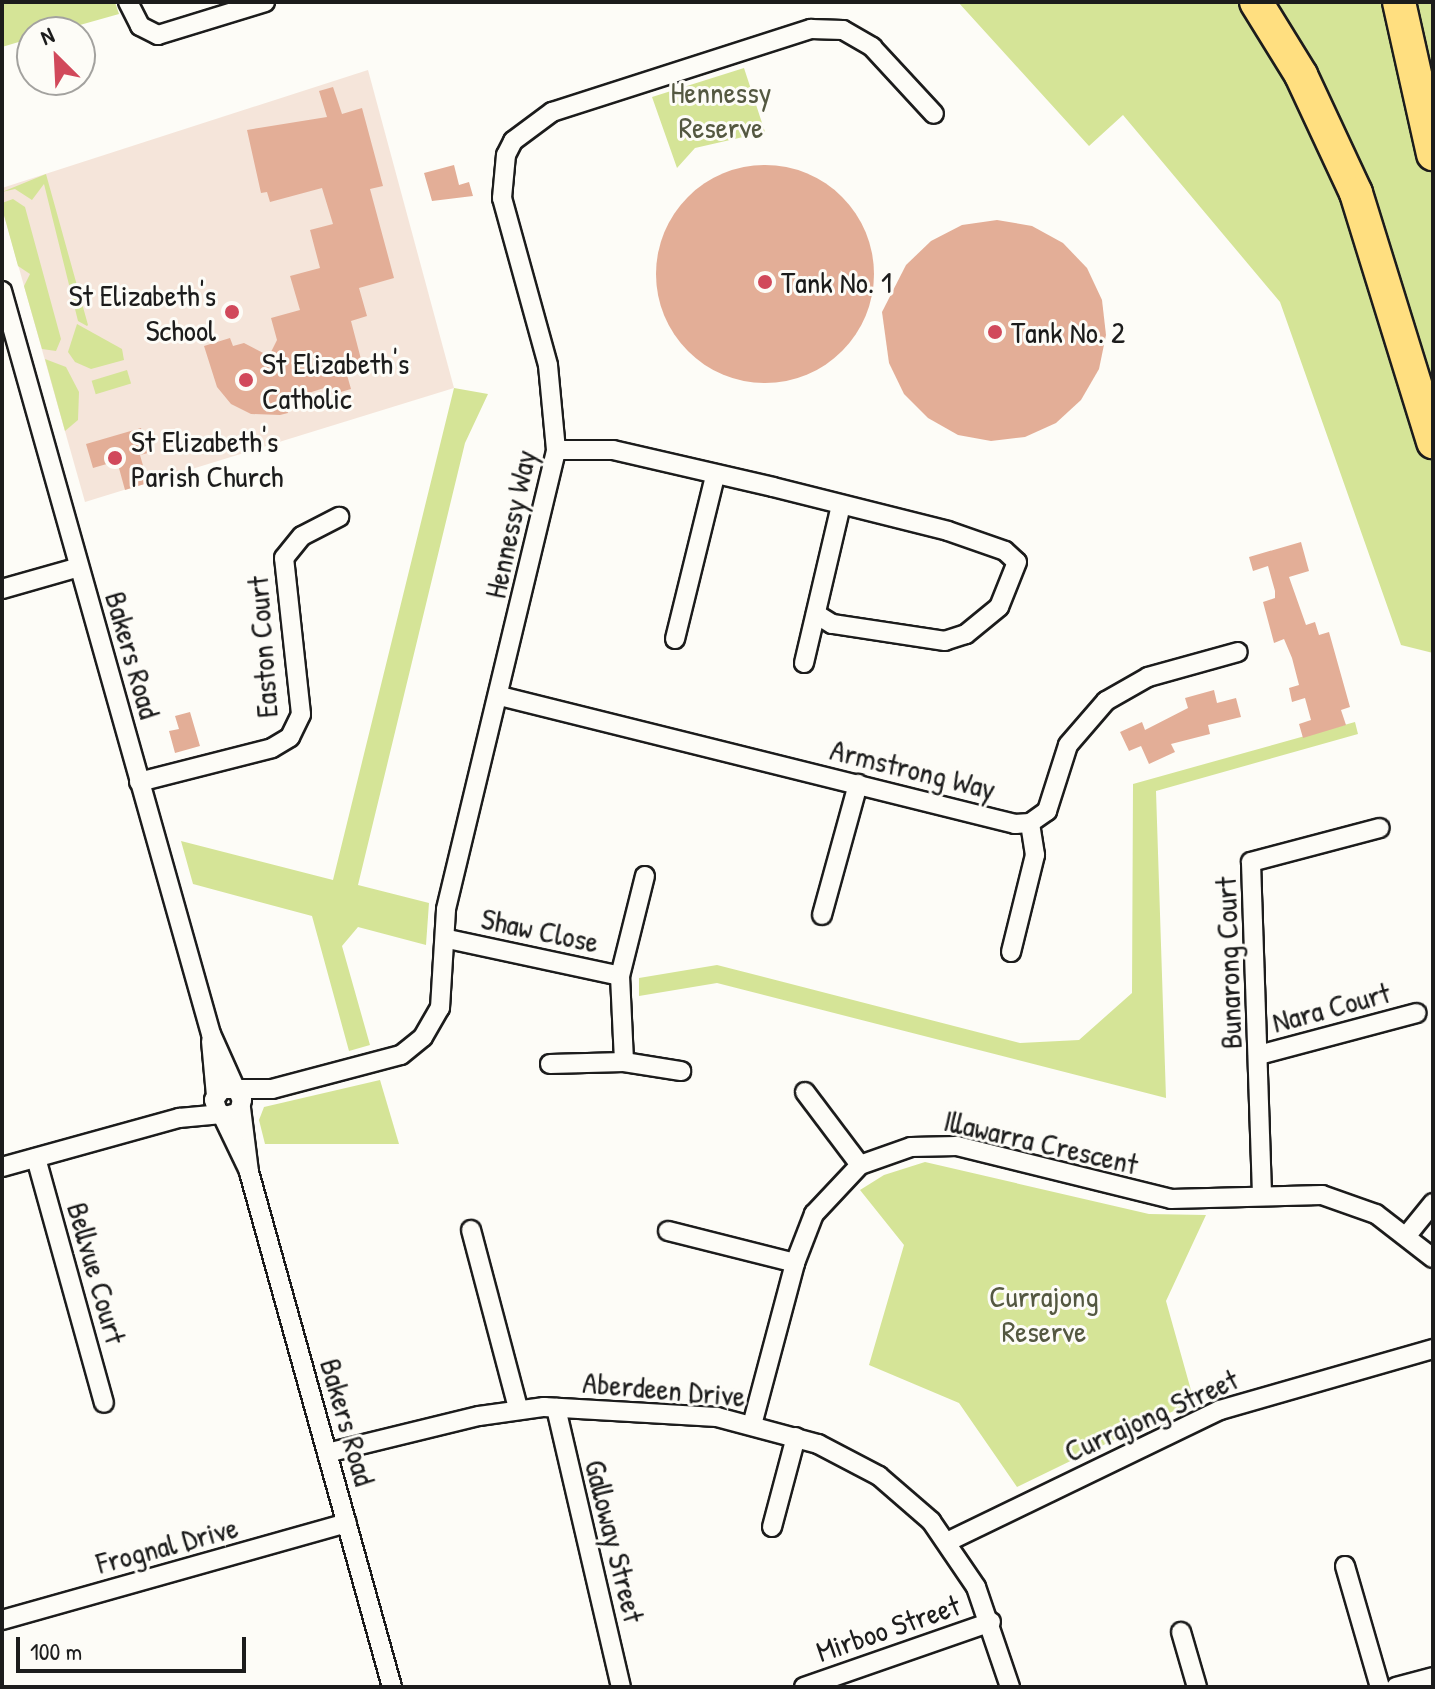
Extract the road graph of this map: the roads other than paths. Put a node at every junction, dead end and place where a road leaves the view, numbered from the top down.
1 (128, 2) edge
2 (265, 2) edge
3 (1256, 2) edge
4 (1399, 2) edge
5 (934, 114) dead end
6 (1433, 154) edge
7 (2, 291) edge
8 (1433, 442) edge
9 (556, 445) junction
10 (715, 476) junction
11 (841, 505) junction
12 (339, 517) dead end
13 (79, 567) junction
14 (2, 589) edge
15 (816, 614) junction
16 (675, 639) dead end
17 (1238, 652) dead end
18 (804, 663) dead end
19 (500, 696) junction
20 (139, 782) junction
21 (858, 784) junction
22 (1030, 823) junction
23 (1380, 828) dead end
24 (645, 876) dead end
25 (822, 915) dead end
26 (448, 939) junction
27 (1011, 952) dead end
28 (620, 976) junction
29 (1417, 1013) dead end
30 (211, 1034) junction
31 (1259, 1055) junction
32 (624, 1062) junction
33 (550, 1064) dead end
34 (681, 1071) dead end
35 (805, 1092) dead end
36 (239, 1099) junction
37 (219, 1105) junction
38 (36, 1158) junction
39 (860, 1165) junction
40 (2, 1167) edge
41 (249, 1172) junction
42 (1262, 1194) junction
43 (1433, 1203) edge
44 (471, 1230) dead end
45 (668, 1231) dead end
46 (1408, 1234) junction
47 (1433, 1258) edge
48 (795, 1263) junction
49 (1433, 1349) edge
50 (104, 1403) dead end
51 (518, 1408) junction
52 (556, 1408) junction
53 (752, 1425) junction
54 (796, 1437) junction
55 (327, 1453) junction
56 (347, 1523) junction
57 (772, 1527) dead end
58 (947, 1542) junction
59 (1345, 1566) dead end
60 (2, 1620) edge
61 (991, 1622) junction
62 (1181, 1632) dead end
63 (1433, 1677) edge
64 (392, 1687) edge
65 (621, 1687) edge
66 (804, 1687) edge
67 (1010, 1687) edge
68 (1197, 1687) edge
69 (1380, 1687) edge
70 (1396, 1687) edge

1 - 2 street
3 - 8 highway
4 - 6 highway
5 - 9 street, Hennessy Way
7 - 13 street, Bakers Road
9 - 10 street
9 - 19 street, Hennessy Way
10 - 11 street
10 - 16 street
11 - 15 street
11 - 15 street
12 - 20 street, Easton Court
13 - 14 street
13 - 20 street, Bakers Road
15 - 18 street
17 - 22 street, Armstrong Way
19 - 21 street, Armstrong Way
19 - 26 street, Hennessy Way
20 - 30 street, Bakers Road
21 - 22 street, Armstrong Way
21 - 25 street
22 - 27 street
23 - 31 street, Bunarong Court
24 - 28 street, Shaw Close
26 - 28 street, Shaw Close
26 - 36 street, Hennessy Way
28 - 32 street, Shaw Close
29 - 31 street, Nara Court
30 - 36 street, Bakers Road
30 - 37 street, Bakers Road
31 - 42 street, Bunarong Court
32 - 33 street
32 - 34 street
35 - 39 street
36 - 37 street, Hennessy Way
36 - 41 street, Bakers Road
37 - 38 street, Hennessy Way
37 - 41 street, Bakers Road
38 - 40 street, Hennessy Way
38 - 50 street, Bellvue Court
39 - 42 street, Illawarra Crescent
39 - 48 street, Illawarra Crescent
41 - 55 street, Bakers Road
42 - 46 street, Illawarra Crescent
43 - 46 street
44 - 51 street
45 - 48 street
46 - 47 street, Illawarra Crescent
48 - 53 street, Illawarra Crescent
49 - 58 street, Currajong Street
51 - 52 street, Aberdeen Drive
51 - 55 street, Aberdeen Drive
52 - 53 street, Aberdeen Drive
52 - 65 street, Galloway Street
53 - 54 street, Aberdeen Drive
54 - 57 street
54 - 58 street, Aberdeen Drive
55 - 56 street, Bakers Road
56 - 60 street, Frognal Drive
56 - 64 street, Bakers Road
58 - 61 street, Aberdeen Drive
59 - 69 street
61 - 66 street, Mirboo Street
61 - 67 street, Aberdeen Drive
62 - 68 street
63 - 70 street

